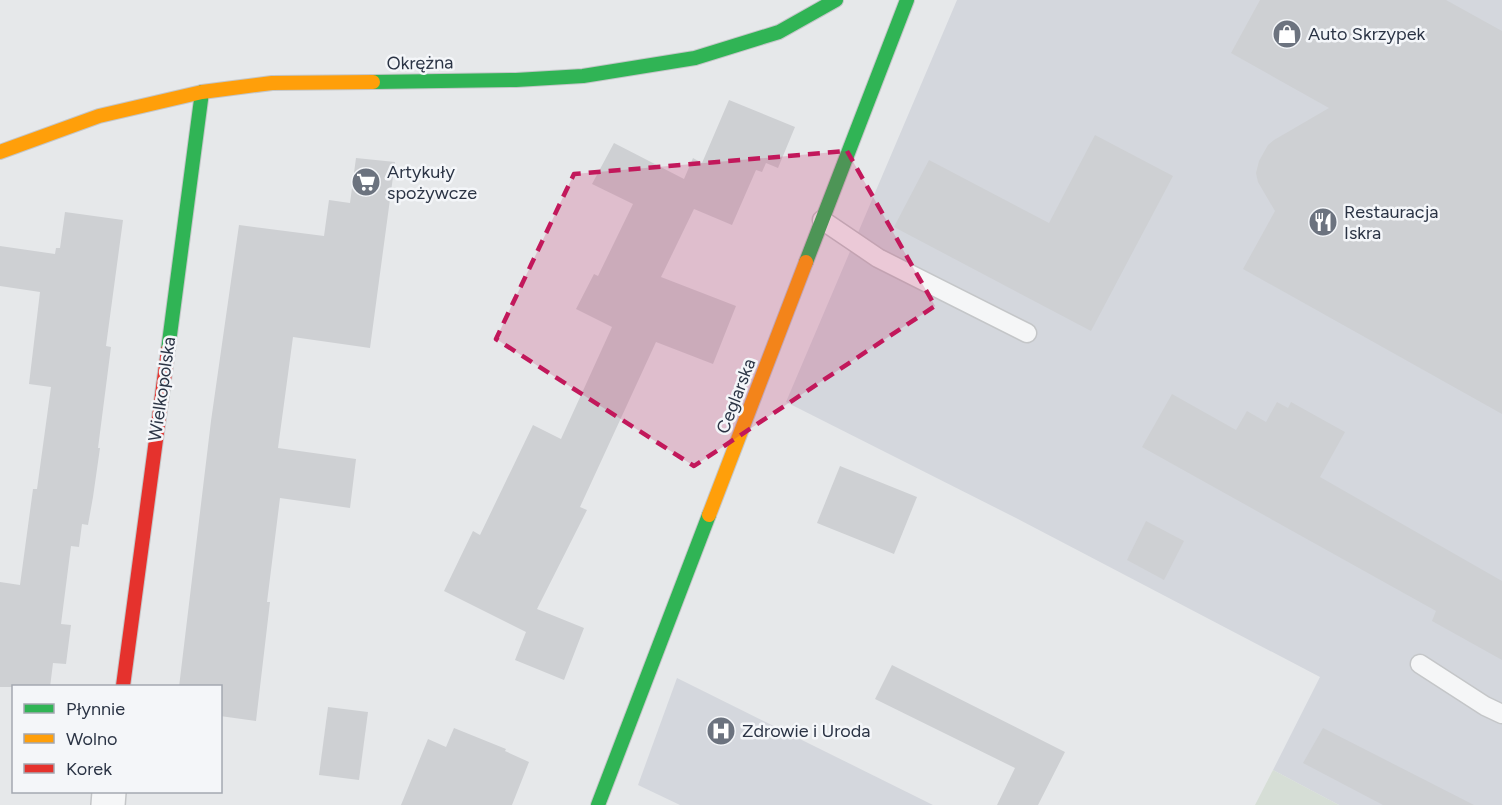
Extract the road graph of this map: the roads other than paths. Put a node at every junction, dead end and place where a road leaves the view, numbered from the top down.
1 (836, 0) edge
2 (907, 0) edge
3 (202, 92) junction
4 (0, 152) edge
5 (822, 220) junction
6 (1027, 333) dead end
7 (1420, 664) dead end
8 (123, 685) edge
9 (1502, 714) edge
10 (598, 805) edge

1 - 3 street, Okrężna
2 - 5 street, Ceglarska
3 - 4 street, Okrężna
3 - 8 street, Wielkopolska
5 - 6 lane
5 - 10 street, Ceglarska
7 - 9 lane

